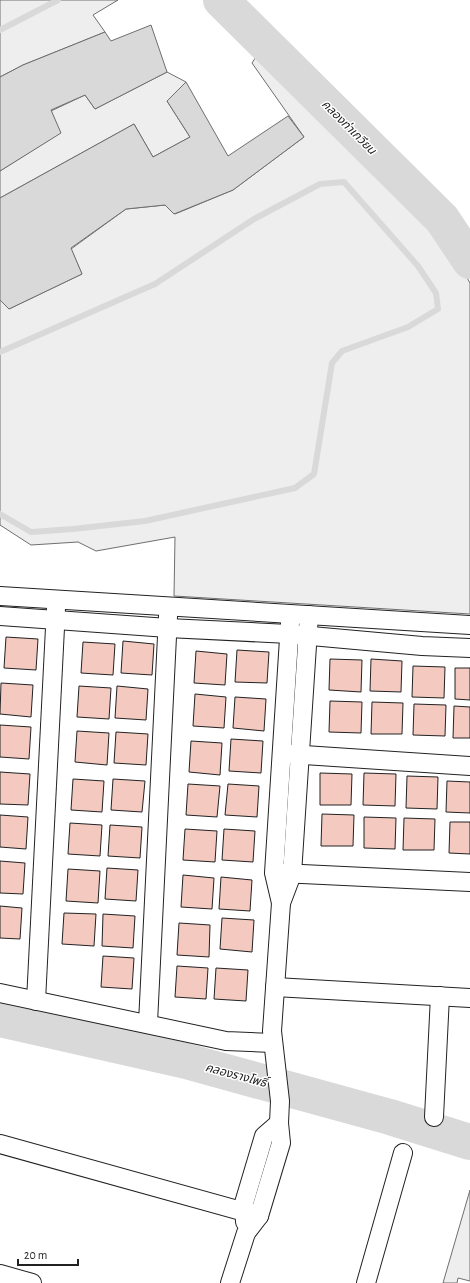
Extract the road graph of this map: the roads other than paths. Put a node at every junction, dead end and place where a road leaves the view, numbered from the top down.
1 (0, 596) edge
2 (56, 599) junction
3 (168, 605) junction
4 (290, 614) junction
5 (309, 615) junction
6 (0, 616) edge
7 (56, 620) junction
8 (423, 623) junction
9 (470, 625) edge
10 (168, 628) junction
11 (289, 634) junction
12 (308, 635) junction
13 (422, 646) junction
14 (470, 648) edge
15 (291, 754) junction
16 (470, 766) edge
17 (274, 873) junction
18 (292, 874) junction
19 (470, 882) edge
20 (282, 903) junction
21 (275, 987) junction
22 (0, 993) edge
23 (440, 996) junction
24 (470, 998) edge
25 (36, 1001) junction
26 (148, 1023) junction
27 (273, 1049) junction
28 (434, 1117) dead end
29 (0, 1144) edge
30 (403, 1153) dead end
31 (251, 1213) junction
32 (0, 1274) edge
33 (32, 1283) edge
34 (230, 1283) edge
35 (366, 1283) edge

1 - 2 street
2 - 3 street
2 - 7 street
3 - 4 street
3 - 10 street
4 - 5 street
4 - 11 street
5 - 8 street
5 - 12 street
6 - 7 street
7 - 10 street
7 - 25 street
8 - 9 street
8 - 13 street
10 - 11 street
10 - 26 street
11 - 12 street
11 - 15 street
12 - 13 street
12 - 15 street
13 - 14 street
15 - 16 street
15 - 17 street
15 - 18 street
17 - 18 street
17 - 20 street
18 - 19 street
18 - 20 street
20 - 21 street
21 - 23 street
21 - 27 street
22 - 25 street
23 - 24 street
23 - 28 street
25 - 26 street
26 - 27 street
27 - 31 street
29 - 31 street
30 - 35 street
31 - 34 street
32 - 33 street

